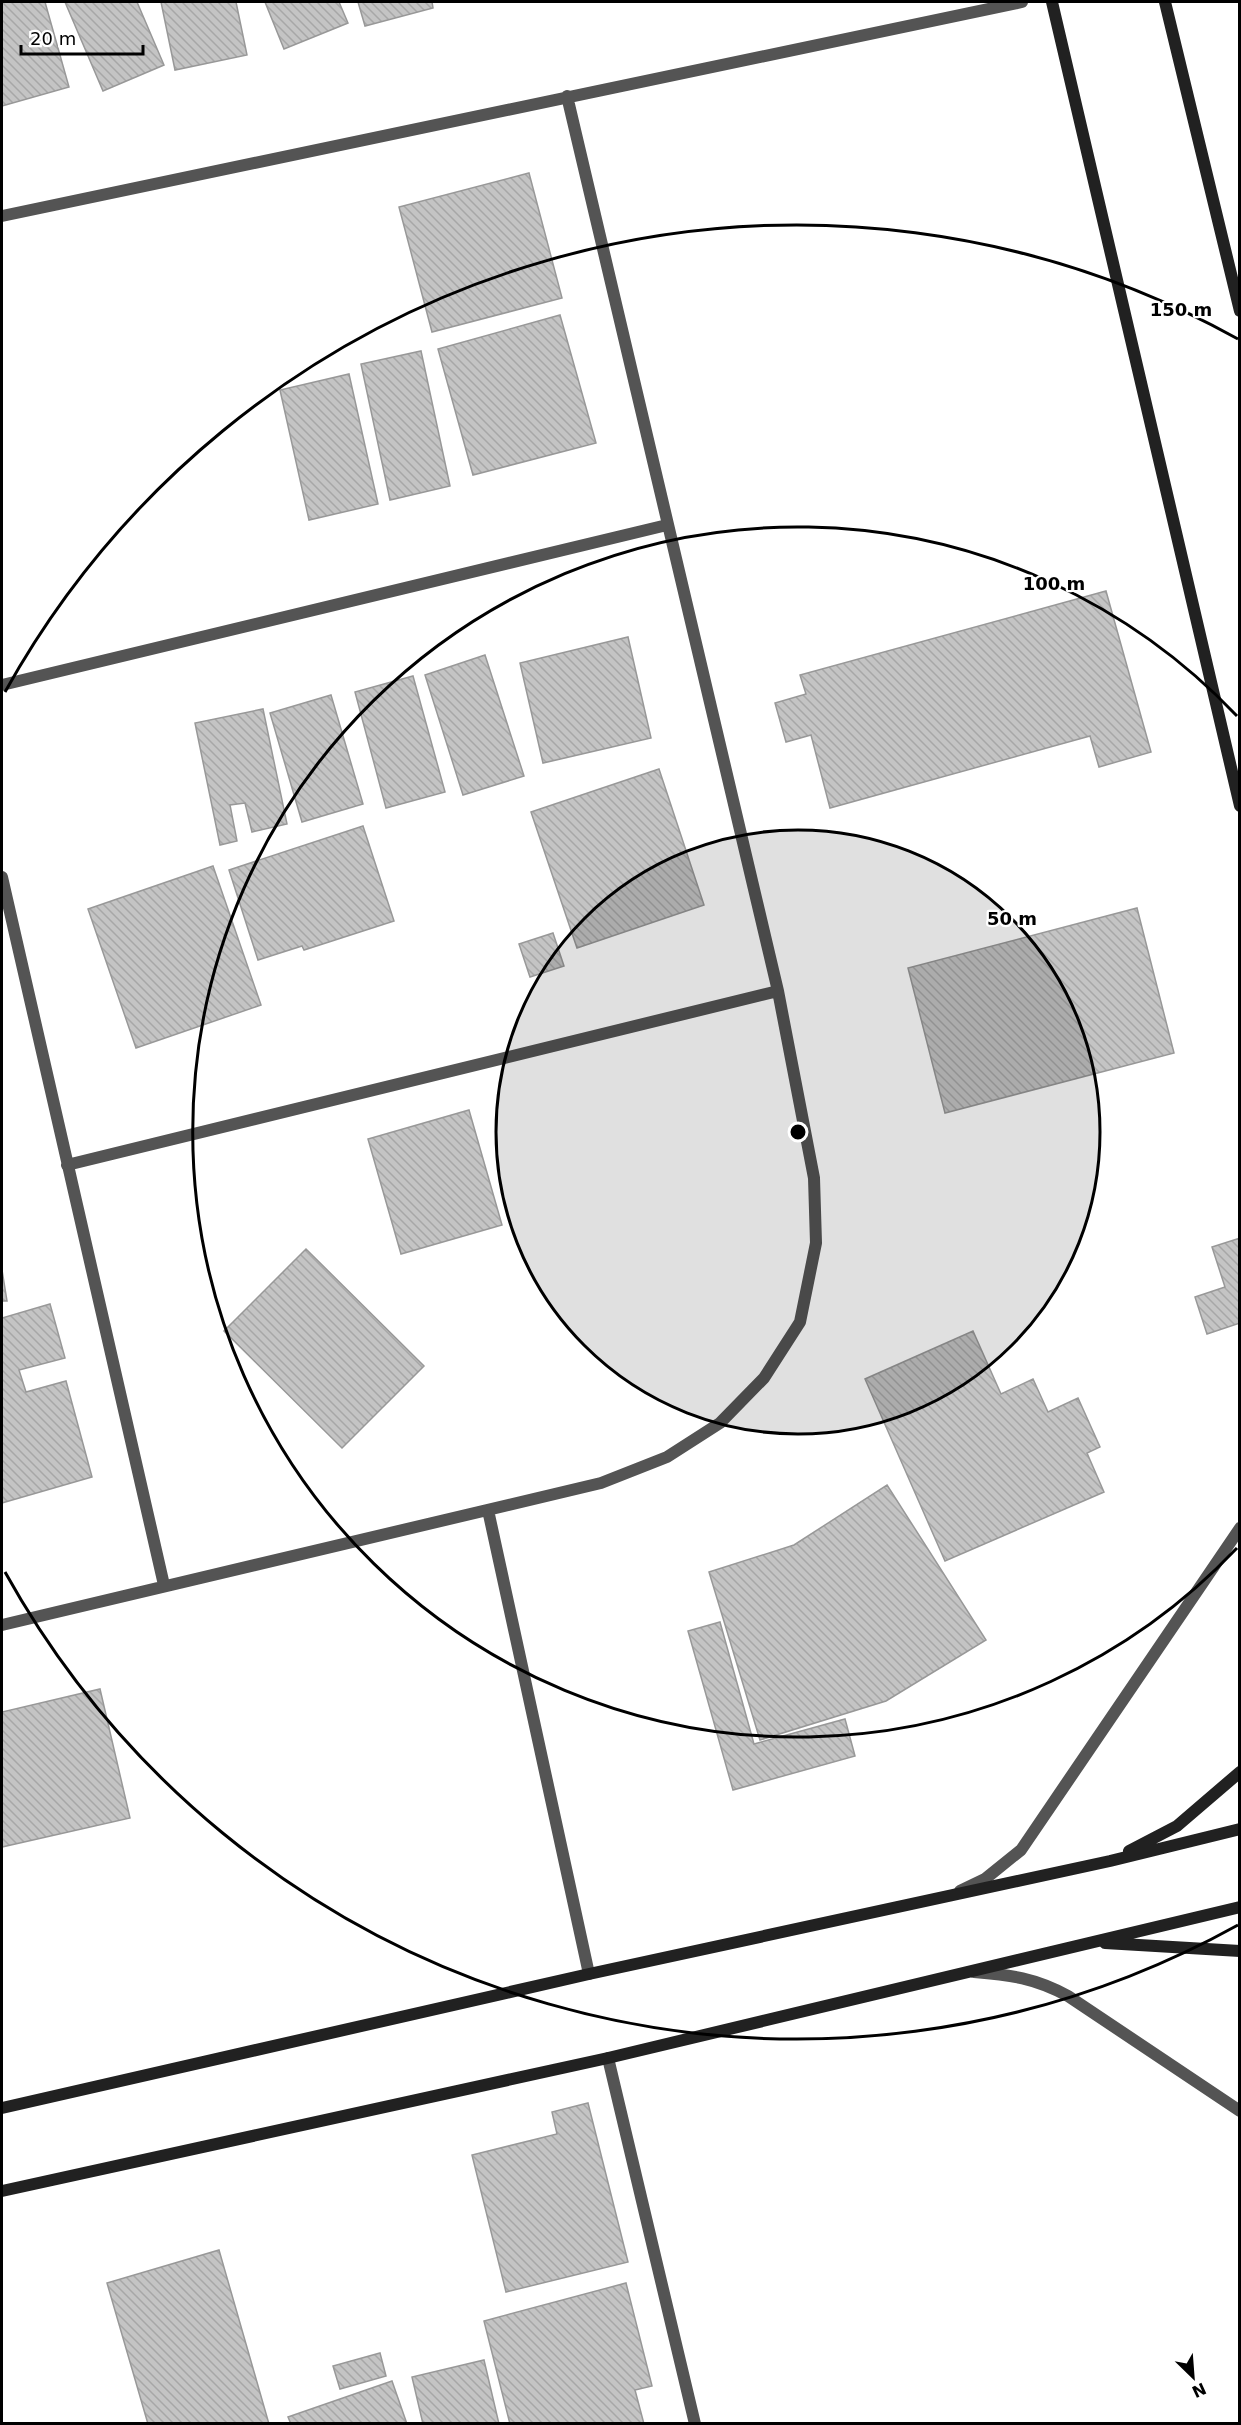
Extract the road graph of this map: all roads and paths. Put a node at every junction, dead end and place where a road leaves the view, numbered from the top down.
1 (1022, 2) edge
2 (1052, 2) edge
3 (1165, 2) edge
4 (567, 96) junction
5 (2, 216) edge
6 (1237, 291) edge
7 (1239, 311) edge
8 (667, 525) junction
9 (2, 685) edge
10 (1239, 806) edge
11 (2, 878) edge
12 (778, 991) junction
13 (67, 1165) junction
14 (488, 1510) junction
15 (1239, 1528) edge
16 (164, 1585) junction
17 (2, 1625) edge
18 (1239, 1772) edge
19 (1239, 1829) edge
20 (1110, 1861) junction
21 (949, 1896) junction
22 (1239, 1907) edge
23 (1089, 1942) junction
24 (1239, 1951) edge
25 (967, 1971) junction
26 (589, 1974) junction
27 (608, 2058) junction
28 (2, 2108) edge
29 (1239, 2111) edge
30 (2, 2191) edge
31 (695, 2424) edge

1 - 4 street
2 - 10 street
3 - 6 street
4 - 5 street
4 - 8 street
6 - 7 street
8 - 9 street
8 - 12 street
11 - 13 street
12 - 13 street
12 - 14 street
13 - 16 street
14 - 16 street
14 - 26 street
15 - 21 street
16 - 17 street
18 - 20 street
19 - 20 street
20 - 21 street
21 - 26 street
22 - 23 street
23 - 24 street
23 - 25 street
25 - 27 street
25 - 29 street
26 - 28 street
27 - 30 street
27 - 31 street

